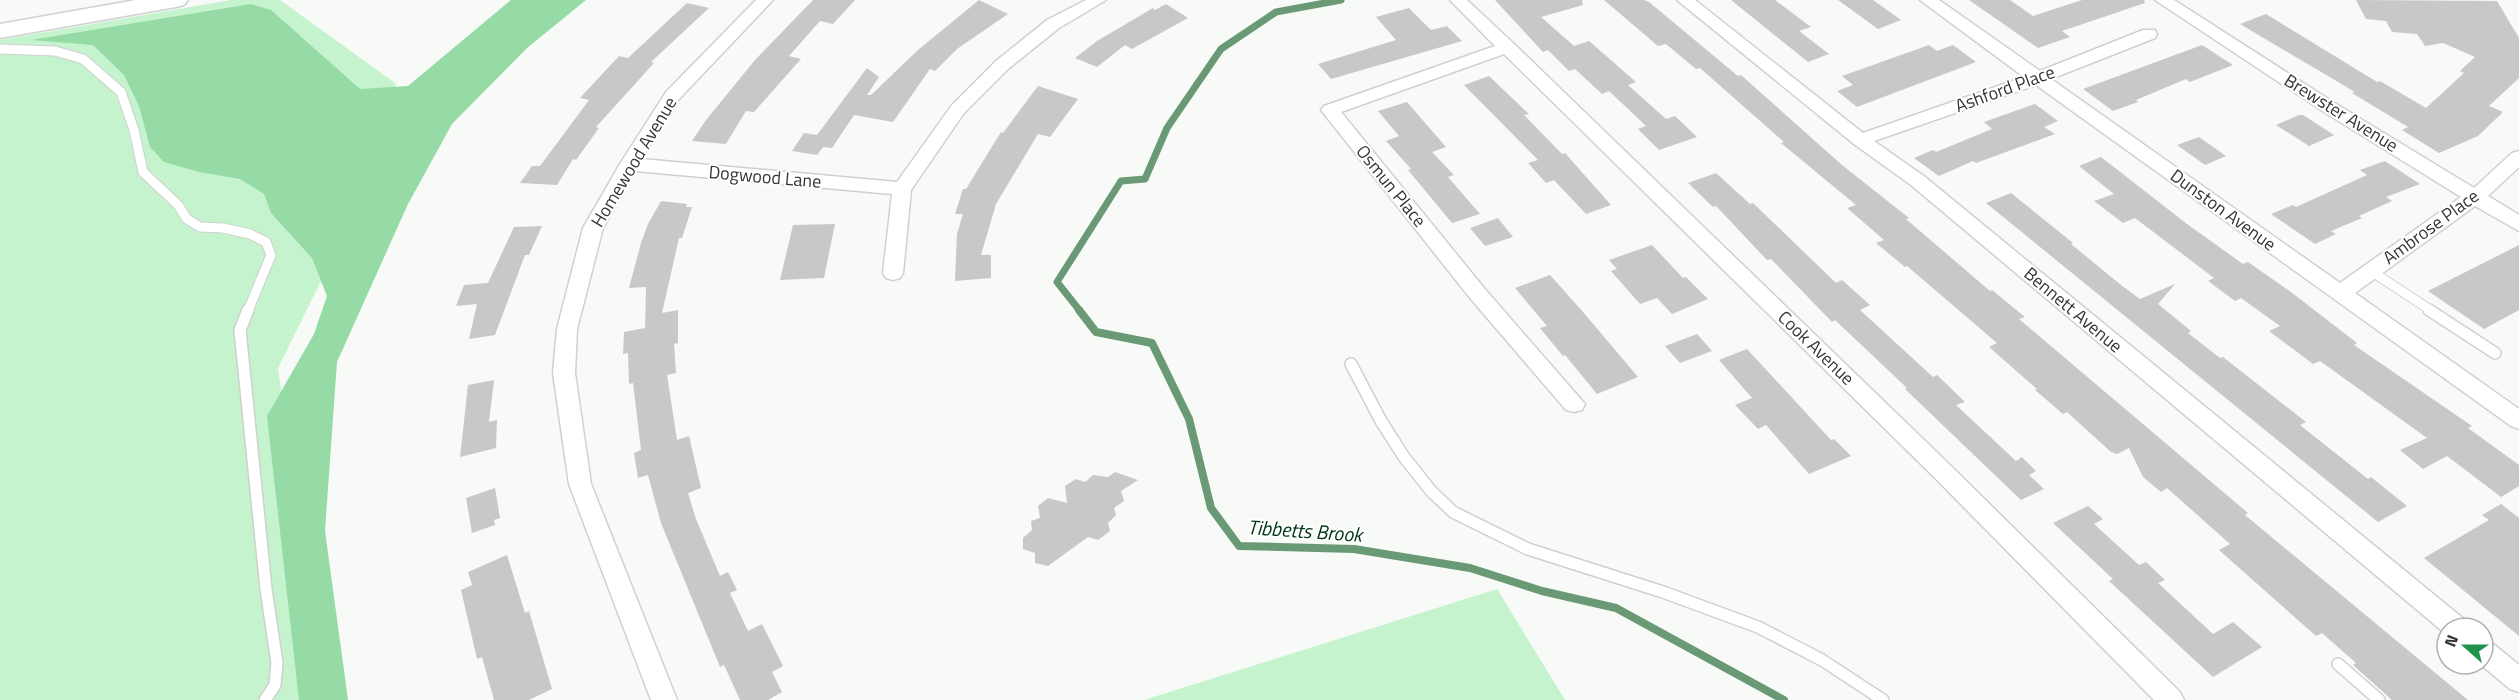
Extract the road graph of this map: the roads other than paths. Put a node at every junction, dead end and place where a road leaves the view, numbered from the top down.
1 (176, 0) edge
2 (765, 0) edge
3 (1098, 0) edge
4 (1458, 0) edge
5 (1685, 0) edge
6 (1928, 0) edge
7 (2163, 0) edge
8 (0, 31) edge
9 (2149, 34) dead end
10 (1507, 47) junction
11 (0, 49) edge
12 (2038, 78) junction
13 (1860, 140) junction
14 (2519, 157) edge
15 (629, 164) junction
16 (902, 189) junction
17 (2476, 196) junction
18 (2519, 224) edge
19 (2371, 271) junction
20 (893, 273) dead end
21 (2340, 293) junction
22 (2495, 353) dead end
23 (1351, 364) dead end
24 (1574, 404) dead end
25 (2519, 420) edge
26 (2442, 616) edge
27 (2495, 661) edge
28 (2338, 663) dead end
29 (2519, 681) edge
30 (2172, 698) edge
31 (266, 700) edge
32 (664, 700) edge
33 (1883, 700) edge
34 (2379, 700) edge

1 - 8 street
2 - 15 street, Homewood Avenue
3 - 16 street
4 - 10 street, Cook Avenue
5 - 13 street, Bennett Avenue
6 - 12 street, Dunston Avenue
7 - 17 street, Brewster Avenue
9 - 12 street, Ashford Place
10 - 24 street, Osmun Place
10 - 30 street, Cook Avenue
11 - 31 lane
12 - 13 street, Ashford Place
12 - 21 street, Dunston Avenue
13 - 26 street, Bennett Avenue
14 - 17 street, Ambrose Place
15 - 16 street, Dogwood Lane
15 - 32 street, Homewood Avenue
16 - 20 street
17 - 18 street, Brewster Avenue
17 - 19 street, Ambrose Place
19 - 21 street, Ambrose Place
19 - 22 lane
21 - 25 street, Dunston Avenue
23 - 33 lane
27 - 29 street
28 - 34 lane

